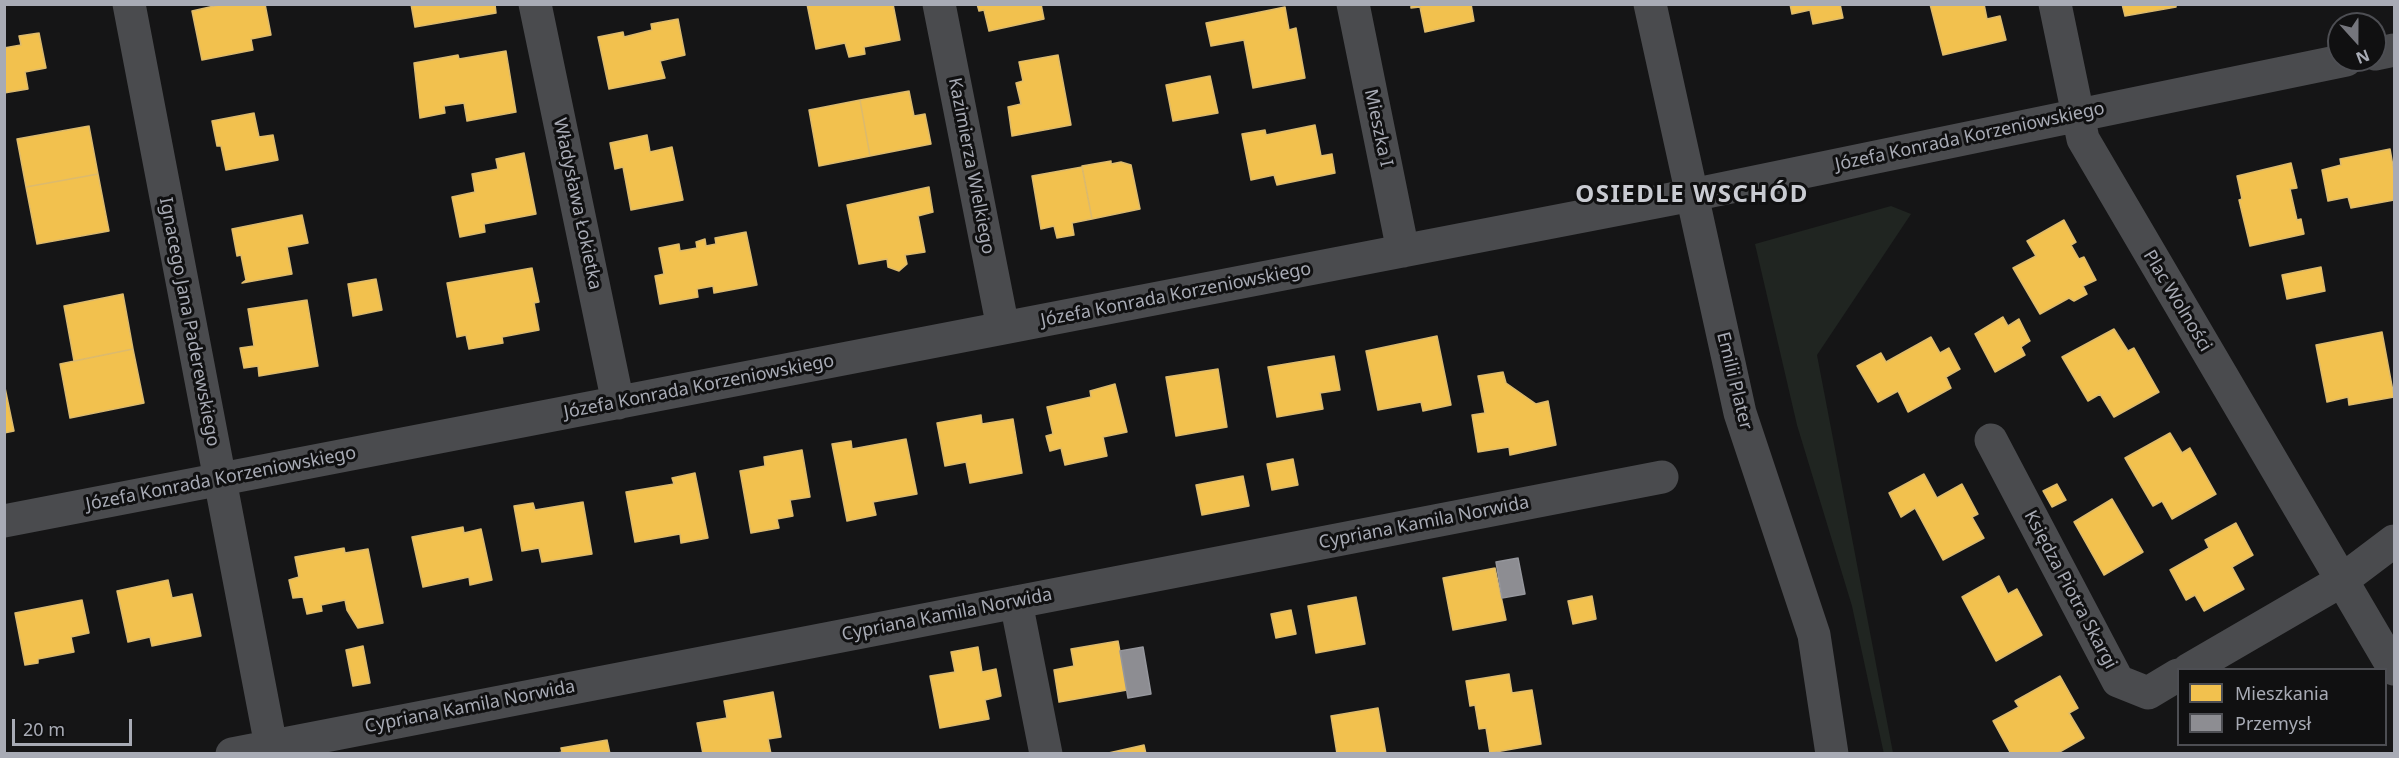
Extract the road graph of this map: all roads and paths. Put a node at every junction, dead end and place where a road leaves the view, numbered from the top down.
1 (129, 4) edge
2 (536, 4) edge
3 (939, 4) edge
4 (1353, 4) edge
5 (1650, 4) edge
6 (2055, 4) edge
7 (2327, 64) edge
8 (2076, 115) junction
9 (1692, 195) junction
10 (1403, 251) junction
11 (1003, 328) junction
12 (618, 403) junction
13 (1991, 440) dead end
14 (1662, 477) dead end
15 (219, 480) junction
16 (4, 521) edge
17 (2394, 541) edge
18 (2341, 581) junction
19 (1016, 602) junction
20 (2190, 668) edge
21 (2394, 669) edge
22 (2177, 676) edge
23 (270, 746) junction
24 (232, 753) edge
25 (1046, 753) edge
26 (1832, 753) edge

1 - 15 street, Ignacego Jana Paderewskiego
2 - 12 street, Władysława Łokietka
3 - 11 street, Kazimierza Wielkiego
4 - 10 street, Mieszka I
5 - 9 street, Emilii Plater
6 - 8 street, Plac Wolności
7 - 8 street, Józefa Konrada Korzeniowskiego
8 - 9 street, Józefa Konrada Korzeniowskiego
8 - 18 street, Plac Wolności
9 - 10 street, Józefa Konrada Korzeniowskiego
9 - 26 street, Emilii Plater
10 - 11 street, Józefa Konrada Korzeniowskiego
11 - 12 street, Józefa Konrada Korzeniowskiego
12 - 15 street, Józefa Konrada Korzeniowskiego
13 - 22 street, Księdza Piotra Skargi
14 - 19 street, Cypriana Kamila Norwida
15 - 16 street, Józefa Konrada Korzeniowskiego
15 - 23 street, Ignacego Jana Paderewskiego
17 - 18 street
18 - 20 street
18 - 21 street, Plac Wolności
19 - 23 street, Cypriana Kamila Norwida
19 - 25 street
23 - 24 street, Cypriana Kamila Norwida

